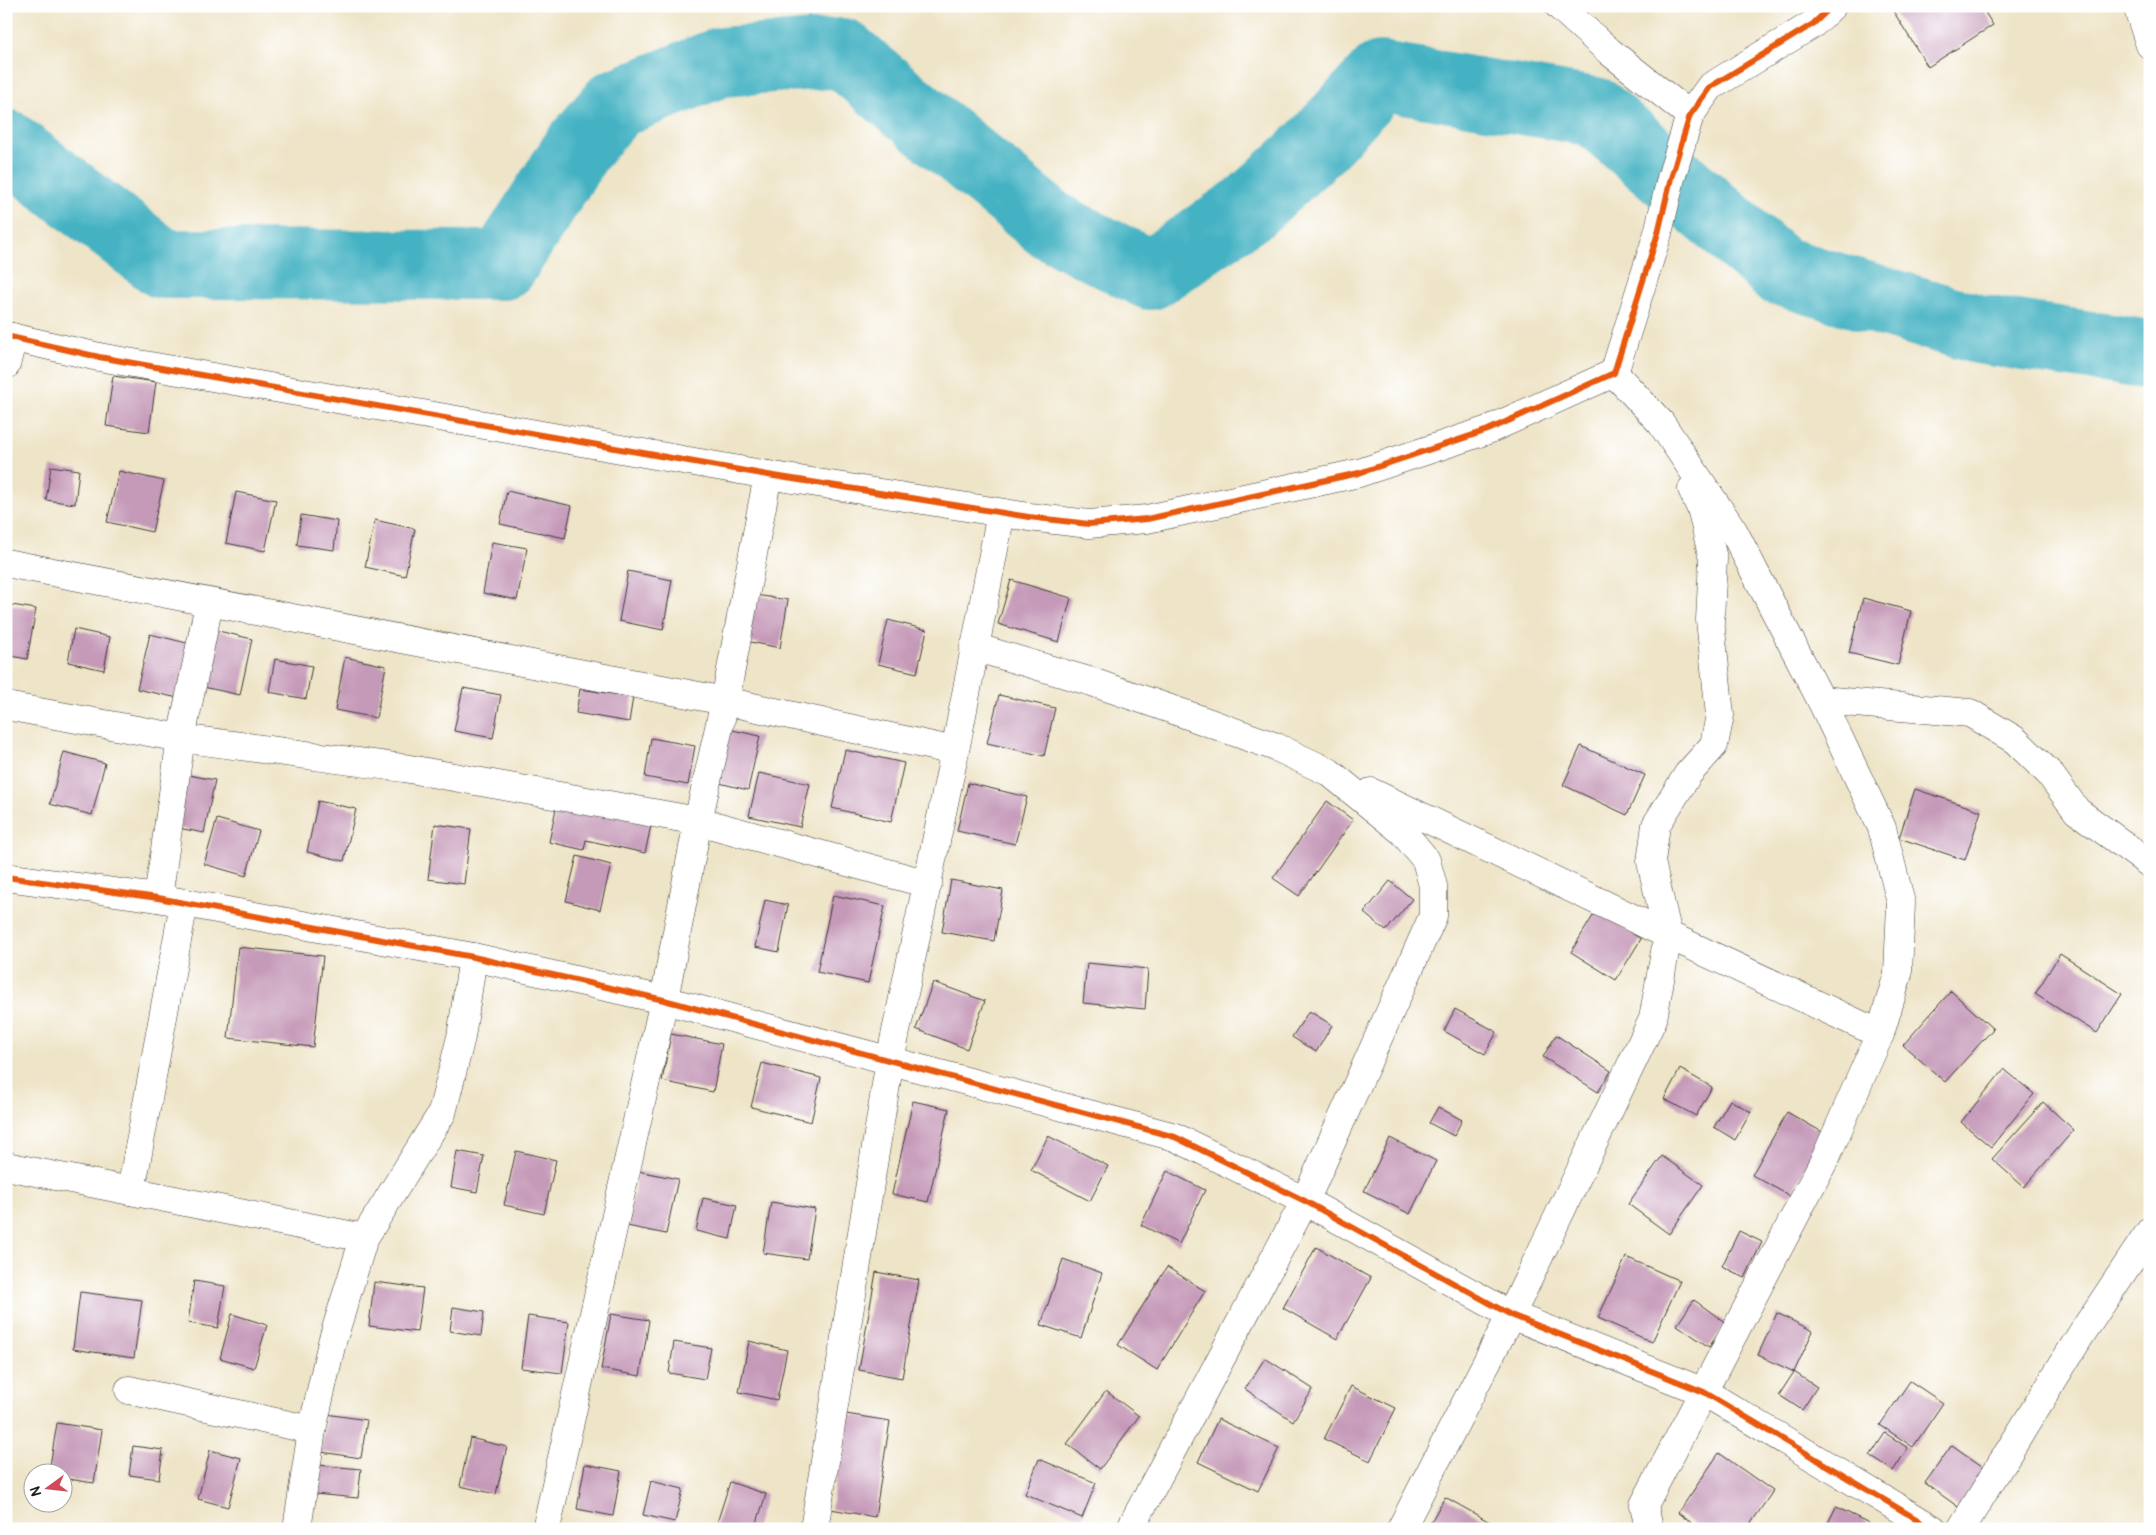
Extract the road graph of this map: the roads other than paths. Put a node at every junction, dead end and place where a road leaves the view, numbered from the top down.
1 (1558, 6) edge
2 (1832, 6) edge
3 (2137, 6) edge
4 (2150, 45) edge
5 (1690, 115) junction
6 (10, 336) edge
7 (6, 365) edge
8 (1614, 373) junction
9 (1661, 423) junction
10 (768, 475) junction
11 (1002, 513) junction
12 (6, 563) edge
13 (209, 604) junction
14 (974, 647) junction
15 (1821, 700) junction
16 (725, 701) junction
17 (6, 706) edge
18 (181, 738) junction
19 (955, 751) junction
20 (1329, 772) junction
21 (698, 821) junction
22 (2150, 864) edge
23 (6, 877) edge
24 (928, 884) junction
25 (158, 898) junction
26 (184, 904) junction
27 (1668, 935) junction
28 (473, 957) junction
29 (664, 1000) junction
30 (1880, 1034) junction
31 (890, 1060) junction
32 (6, 1166) edge
33 (131, 1191) junction
34 (1305, 1201) junction
35 (2150, 1231) edge
36 (364, 1238) junction
37 (1511, 1315) junction
38 (129, 1390) dead end
39 (1704, 1392) junction
40 (312, 1430) junction
41 (1133, 1528) edge
42 (297, 1529) edge
43 (546, 1529) edge
44 (814, 1529) edge
45 (1401, 1529) edge
46 (1648, 1529) edge
47 (1933, 1529) edge
48 (1961, 1529) edge

1 - 5 street
2 - 5 street
3 - 4 street
5 - 8 street
6 - 7 street
6 - 10 street
8 - 9 street
8 - 11 street
9 - 15 street
9 - 27 street
10 - 11 street
10 - 16 street
11 - 14 street
12 - 13 street
13 - 16 street
13 - 18 street
14 - 19 street
14 - 20 street
15 - 22 street
15 - 30 street
16 - 19 street
16 - 21 street
17 - 18 street
18 - 21 street
18 - 25 street
19 - 24 street
20 - 27 street
20 - 34 street
21 - 24 street
21 - 29 street
23 - 25 street
24 - 31 street
25 - 26 street
26 - 28 street
26 - 33 street
27 - 30 street
27 - 37 street
28 - 29 street
28 - 36 street
29 - 31 street
29 - 43 street
30 - 39 street
31 - 34 street
31 - 44 street
32 - 33 street
33 - 36 street
34 - 37 street
34 - 41 street
35 - 48 street
36 - 40 street
37 - 39 street
37 - 45 street
38 - 40 street
39 - 46 street
39 - 47 street
40 - 42 street

